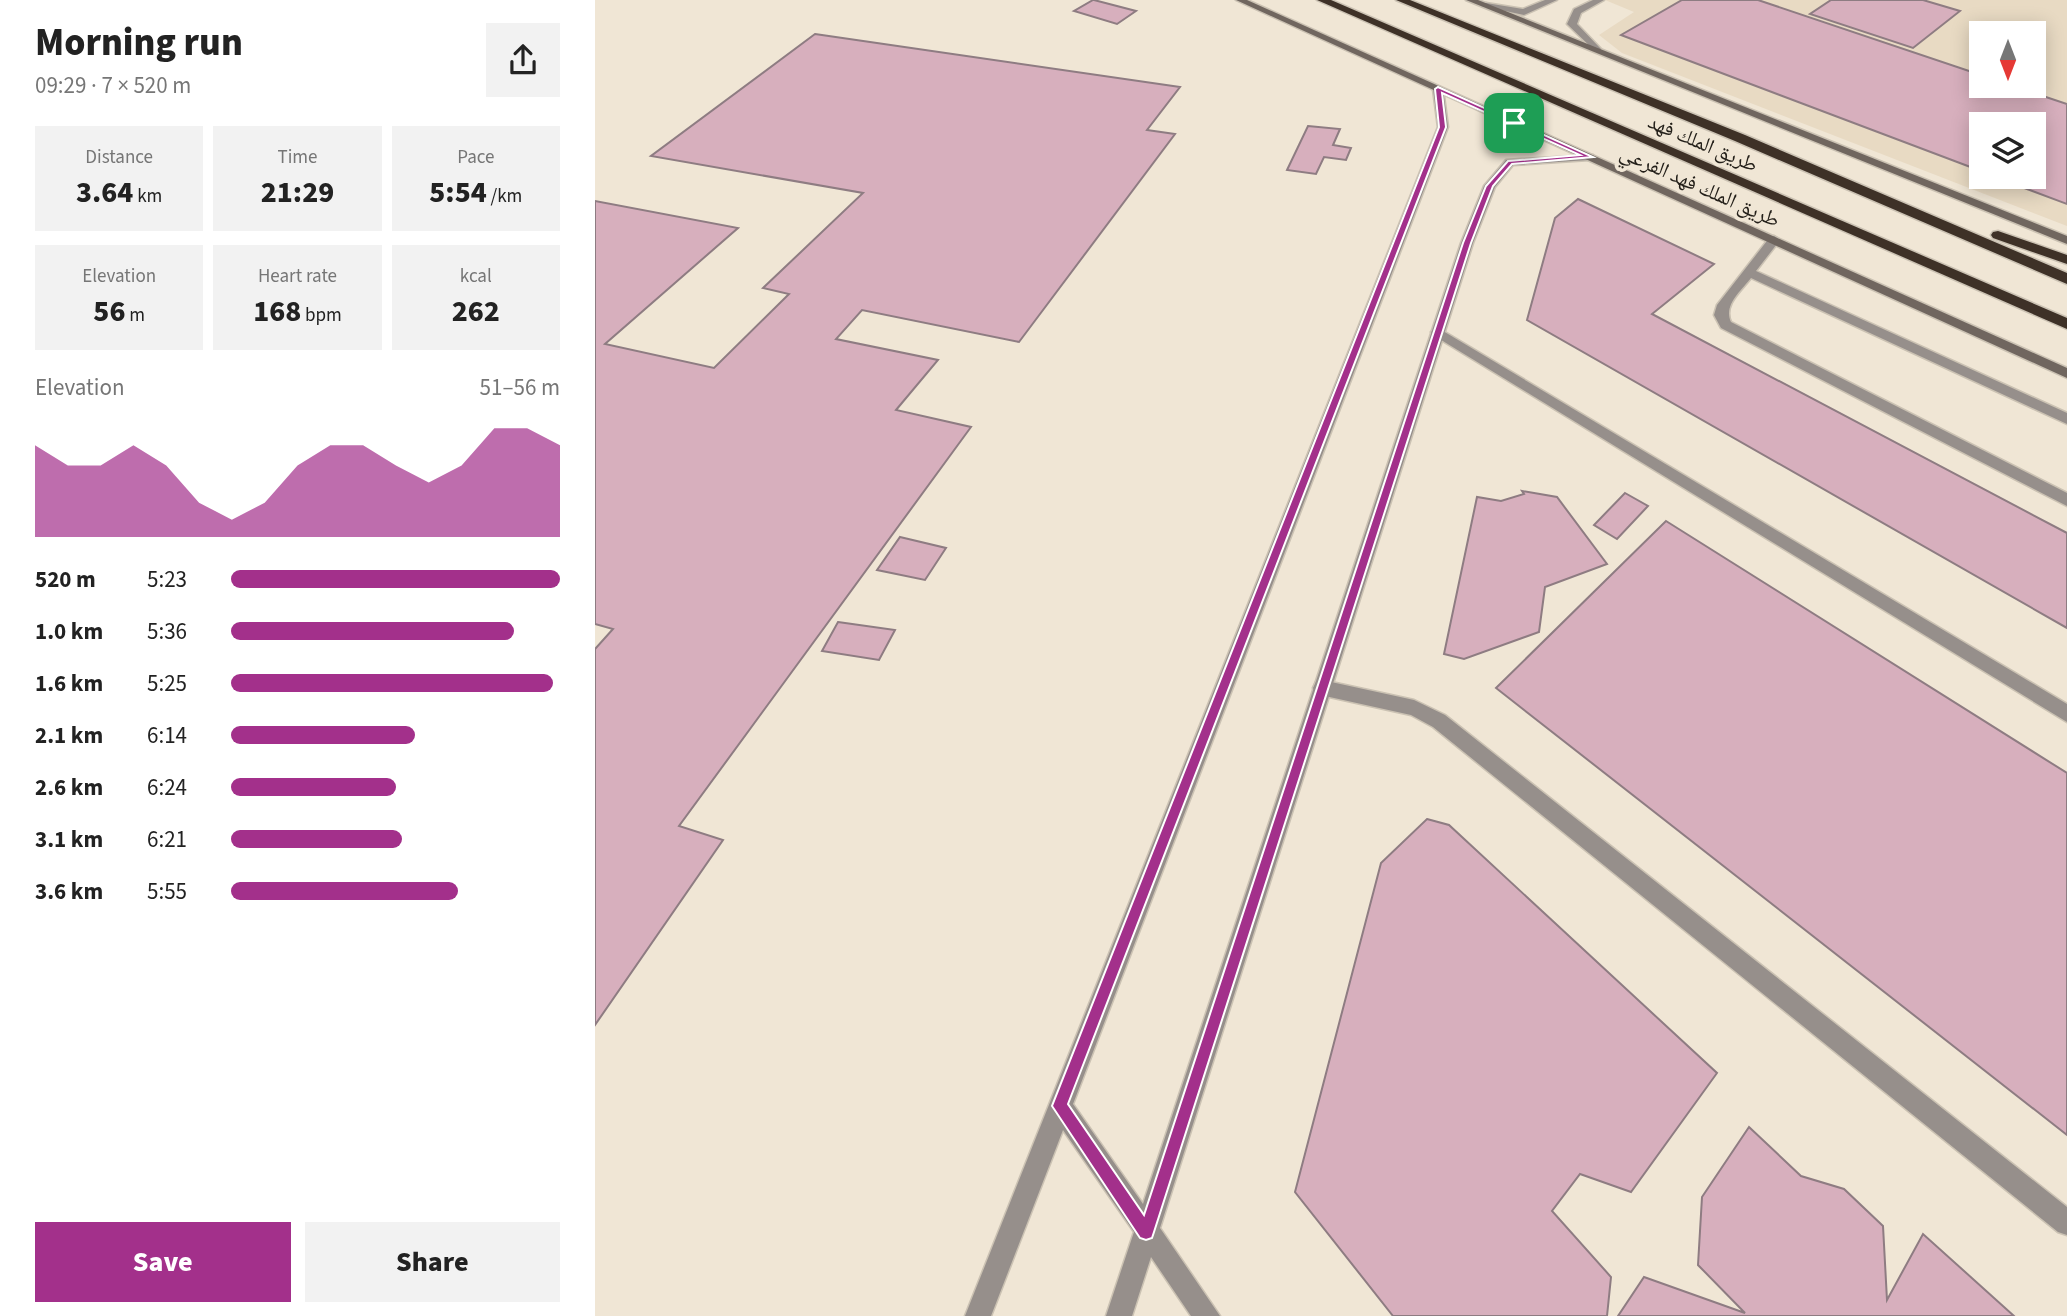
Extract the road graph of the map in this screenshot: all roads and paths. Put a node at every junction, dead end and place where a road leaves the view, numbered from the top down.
1 (1240, 0) edge
2 (1322, 0) edge
3 (1401, 0) edge
4 (1470, 0) edge
5 (1553, 0) edge
6 (1600, 0) edge
7 (1486, 6) junction
8 (1596, 49) junction
9 (1438, 89) junction
10 (1740, 138) junction
11 (1589, 157) junction
12 (1837, 224) junction
13 (1774, 240) junction
14 (2067, 240) edge
15 (2067, 260) edge
16 (1749, 272) junction
17 (2067, 279) edge
18 (2067, 324) edge
19 (1438, 332) junction
20 (2067, 339) edge
21 (2067, 373) edge
22 (2067, 419) edge
23 (2067, 500) edge
24 (1322, 688) junction
25 (2067, 715) edge
26 (1060, 1106) junction
27 (2067, 1223) edge
28 (1146, 1232) junction
29 (978, 1316) edge
30 (1119, 1316) edge
31 (1207, 1316) edge

1 - 9 main road, طريق الملك فهد الفرعي
2 - 12 highway, طريق الملك فهد
3 - 10 highway, طريق الملك فهد
4 - 7 main road
5 - 7 street
6 - 8 street
7 - 8 main road
8 - 14 main road
9 - 11 main road, طريق الملك فهد الفرعي
9 - 26 street
10 - 15 highway
10 - 17 highway, طريق الملك فهد
11 - 13 main road, طريق الملك فهد الفرعي
11 - 19 street
12 - 18 highway, طريق الملك فهد
12 - 20 highway
13 - 16 street
13 - 21 main road, طريق الملك فهد الفرعي
16 - 22 street
16 - 23 street
19 - 24 street
19 - 25 street
24 - 27 street
24 - 28 street
26 - 28 street
26 - 29 street
28 - 30 street
28 - 31 street

